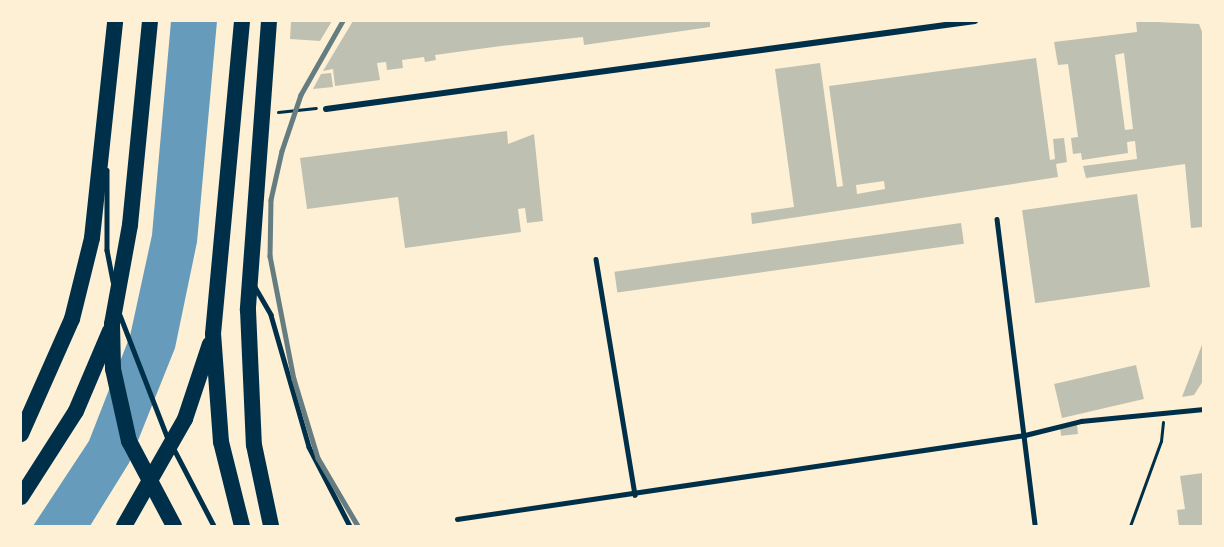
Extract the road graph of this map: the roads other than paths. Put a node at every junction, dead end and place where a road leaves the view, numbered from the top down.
1 (115, 21) edge
2 (121, 21) edge
3 (150, 21) edge
4 (243, 21) edge
5 (269, 21) edge
6 (975, 21) edge
7 (326, 109) road end
8 (997, 219) dead end
9 (596, 259) dead end
10 (250, 279) junction
11 (112, 324) junction
12 (213, 334) junction
13 (1203, 409) edge
14 (21, 434) edge
15 (1025, 435) junction
16 (635, 495) junction
17 (21, 497) edge
18 (457, 519) dead end
19 (124, 526) edge
20 (174, 526) edge
21 (214, 526) edge
22 (242, 526) edge
23 (271, 526) edge
24 (350, 526) edge
25 (1035, 526) edge

1 - 14 highway
2 - 21 lane
3 - 11 highway
4 - 12 highway
5 - 10 highway
6 - 7 street
8 - 15 lane
9 - 16 lane
10 - 23 highway
10 - 24 lane
11 - 17 highway
11 - 20 highway
12 - 19 highway
12 - 22 highway
13 - 15 lane
15 - 16 lane
15 - 25 lane
16 - 18 lane

